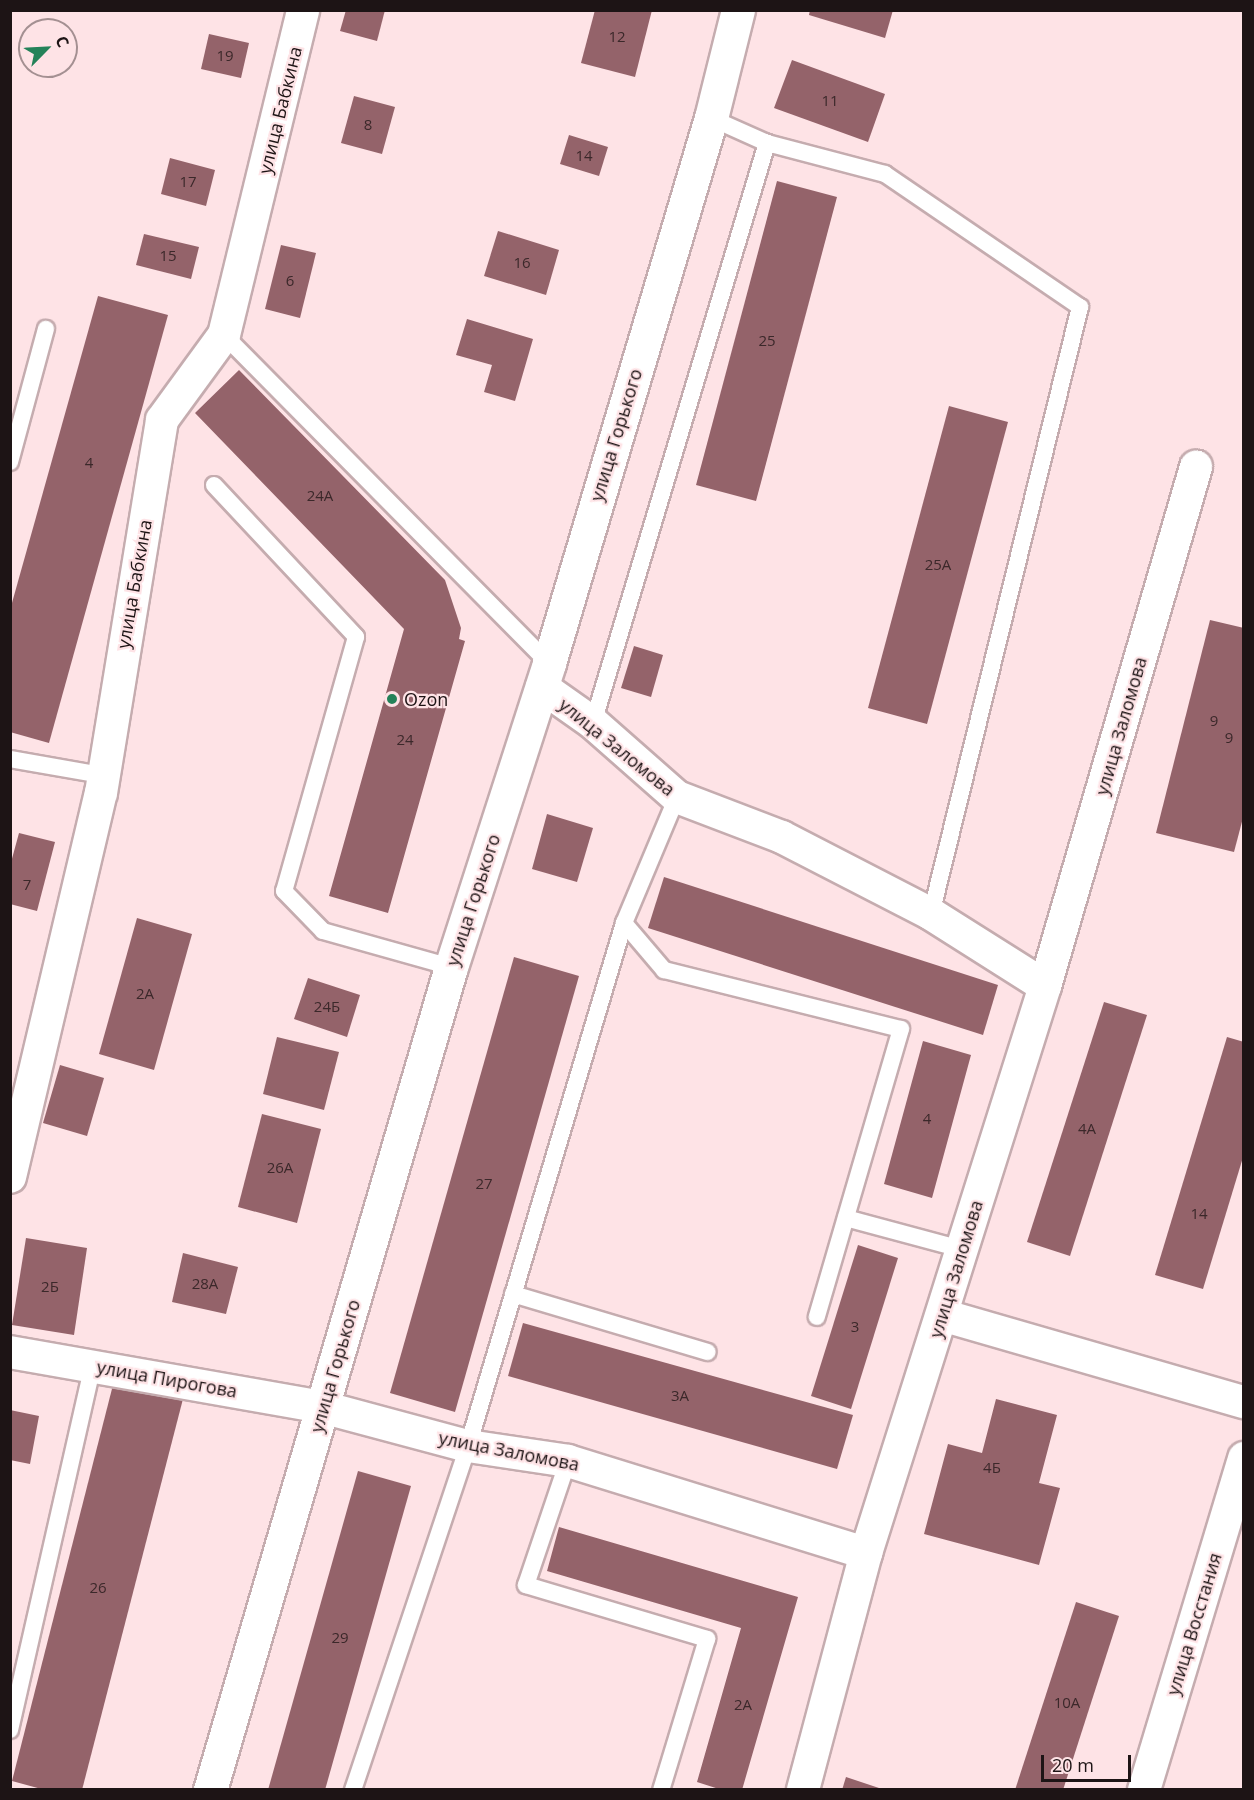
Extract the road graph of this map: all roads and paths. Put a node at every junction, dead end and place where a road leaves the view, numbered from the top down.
1 (303, 10) edge
2 (738, 10) edge
3 (711, 118) junction
4 (767, 143) junction
5 (46, 330) dead end
6 (224, 335) junction
7 (10, 462) edge
8 (1196, 467) dead end
9 (214, 485) dead end
10 (545, 675) junction
11 (593, 723) junction
12 (10, 759) edge
13 (101, 775) junction
14 (677, 797) junction
15 (931, 914) junction
16 (624, 923) junction
17 (451, 967) junction
18 (1045, 986) junction
19 (10, 1177) edge
20 (846, 1218) junction
21 (961, 1250) junction
22 (513, 1294) junction
23 (942, 1315) junction
24 (817, 1317) dead end
25 (10, 1352) edge
26 (708, 1352) dead end
27 (93, 1366) junction
28 (1244, 1402) edge
29 (322, 1407) junction
30 (468, 1446) junction
31 (1244, 1458) edge
32 (568, 1461) junction
33 (866, 1553) junction
34 (10, 1730) edge
35 (210, 1790) edge
36 (353, 1790) edge
37 (661, 1790) edge
38 (803, 1790) edge
39 (1144, 1790) edge

1 - 6 street, улица Бабкина
2 - 3 street, улица Горького
3 - 4 lane
3 - 10 street, улица Горького
4 - 11 lane
4 - 15 lane
5 - 7 lane
6 - 10 lane
6 - 13 street, улица Бабкина
8 - 18 street, улица Заломова
9 - 17 lane
10 - 11 street, улица Заломова
10 - 17 street, улица Горького
11 - 14 street, улица Заломова
12 - 13 lane
13 - 19 street, улица Бабкина
14 - 15 street, улица Заломова
14 - 16 lane
15 - 18 street, улица Заломова
16 - 20 lane
16 - 22 lane
17 - 29 street, улица Горького
18 - 21 street, улица Заломова
20 - 21 lane
20 - 24 lane
21 - 23 street, улица Заломова
22 - 26 lane
22 - 30 lane
23 - 28 street
23 - 33 street, улица Заломова
25 - 27 street, улица Пирогова
27 - 29 street, улица Пирогова
27 - 34 lane
29 - 30 street, улица Заломова
29 - 35 street, улица Горького
30 - 32 street, улица Заломова
30 - 36 lane
31 - 39 street, улица Восстания
32 - 33 street, улица Заломова
32 - 37 lane
33 - 38 street, улица Заломова

